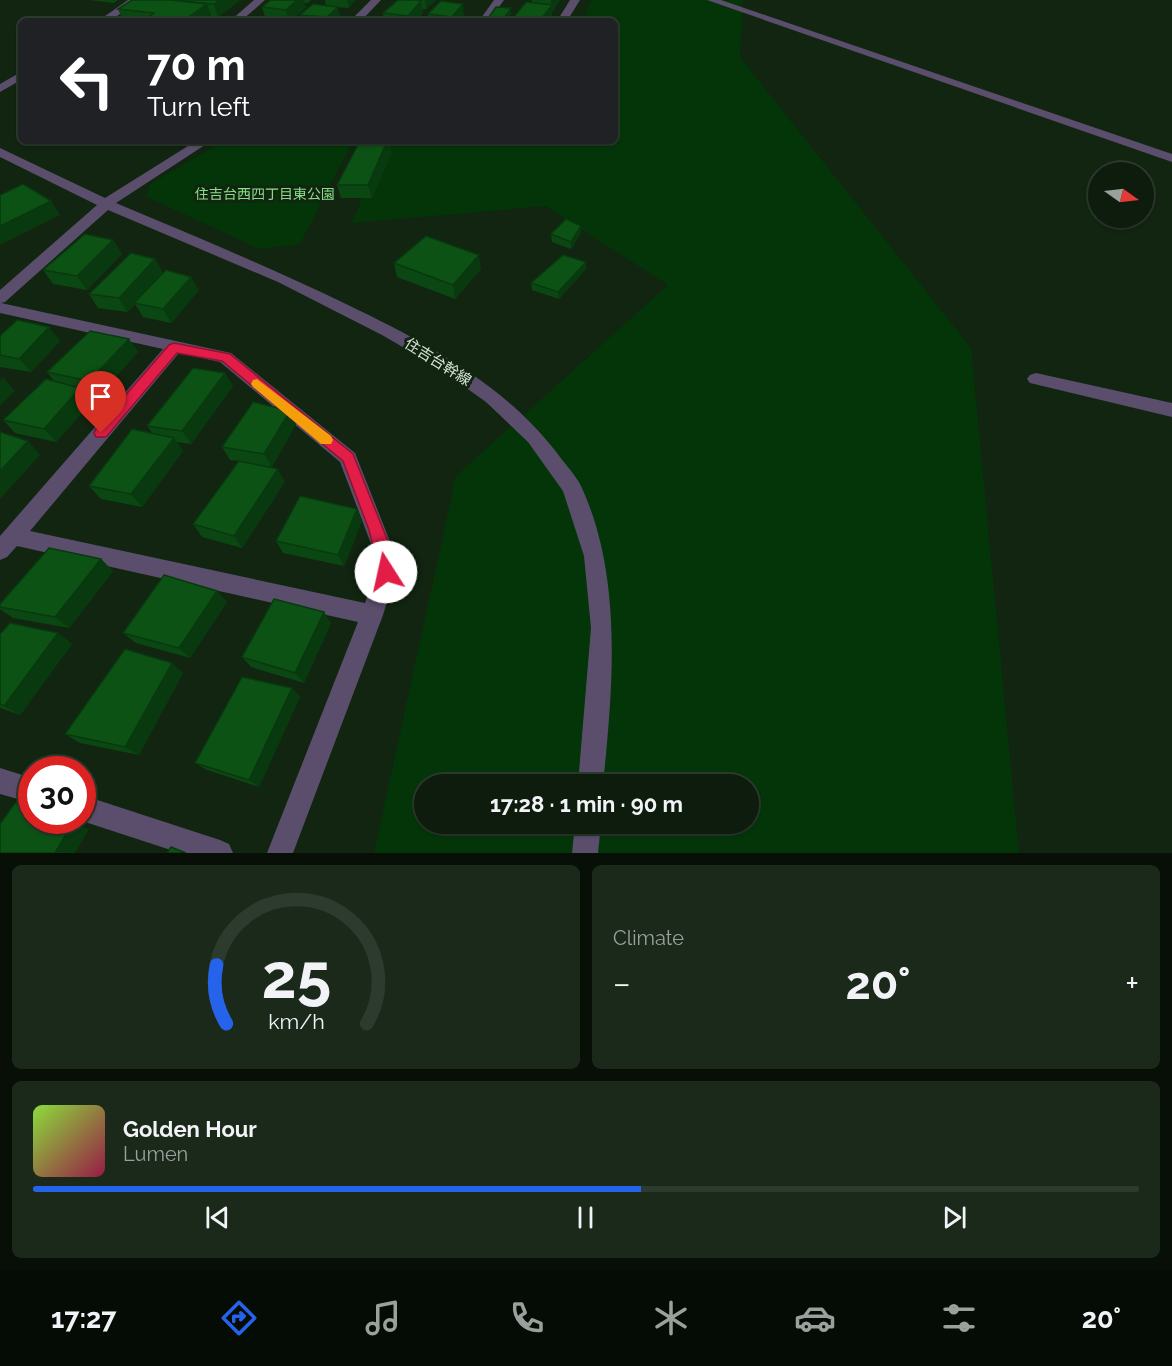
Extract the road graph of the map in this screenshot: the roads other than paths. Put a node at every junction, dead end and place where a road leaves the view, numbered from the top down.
1 (135, 0) edge
2 (260, 0) edge
3 (376, 0) edge
4 (500, 0) edge
5 (575, 0) edge
6 (712, 0) edge
7 (108, 18) edge
8 (239, 18) edge
9 (358, 18) edge
10 (486, 18) edge
11 (564, 18) edge
12 (18, 77) edge
13 (0, 89) edge
14 (200, 144) edge
15 (0, 152) edge
16 (1172, 158) edge
17 (106, 204) junction
18 (0, 298) edge
19 (0, 308) edge
20 (174, 348) junction
21 (1036, 379) dead end
22 (1172, 410) edge
23 (6, 543) edge
24 (372, 615) junction
25 (592, 774) edge
26 (0, 781) edge
27 (18, 787) edge
28 (96, 813) edge
29 (587, 834) edge
30 (220, 853) edge
31 (280, 853) edge
32 (585, 853) edge

1 - 7 street
2 - 8 street
3 - 9 street
4 - 10 street
5 - 11 street
6 - 16 street
12 - 13 street
14 - 17 street
15 - 17 street, 住吉台幹線
17 - 18 street
17 - 25 street, 住吉台幹線
19 - 20 street
20 - 23 street
20 - 24 street
21 - 22 street
23 - 24 street
24 - 31 street
26 - 27 street
28 - 30 street
29 - 32 street

